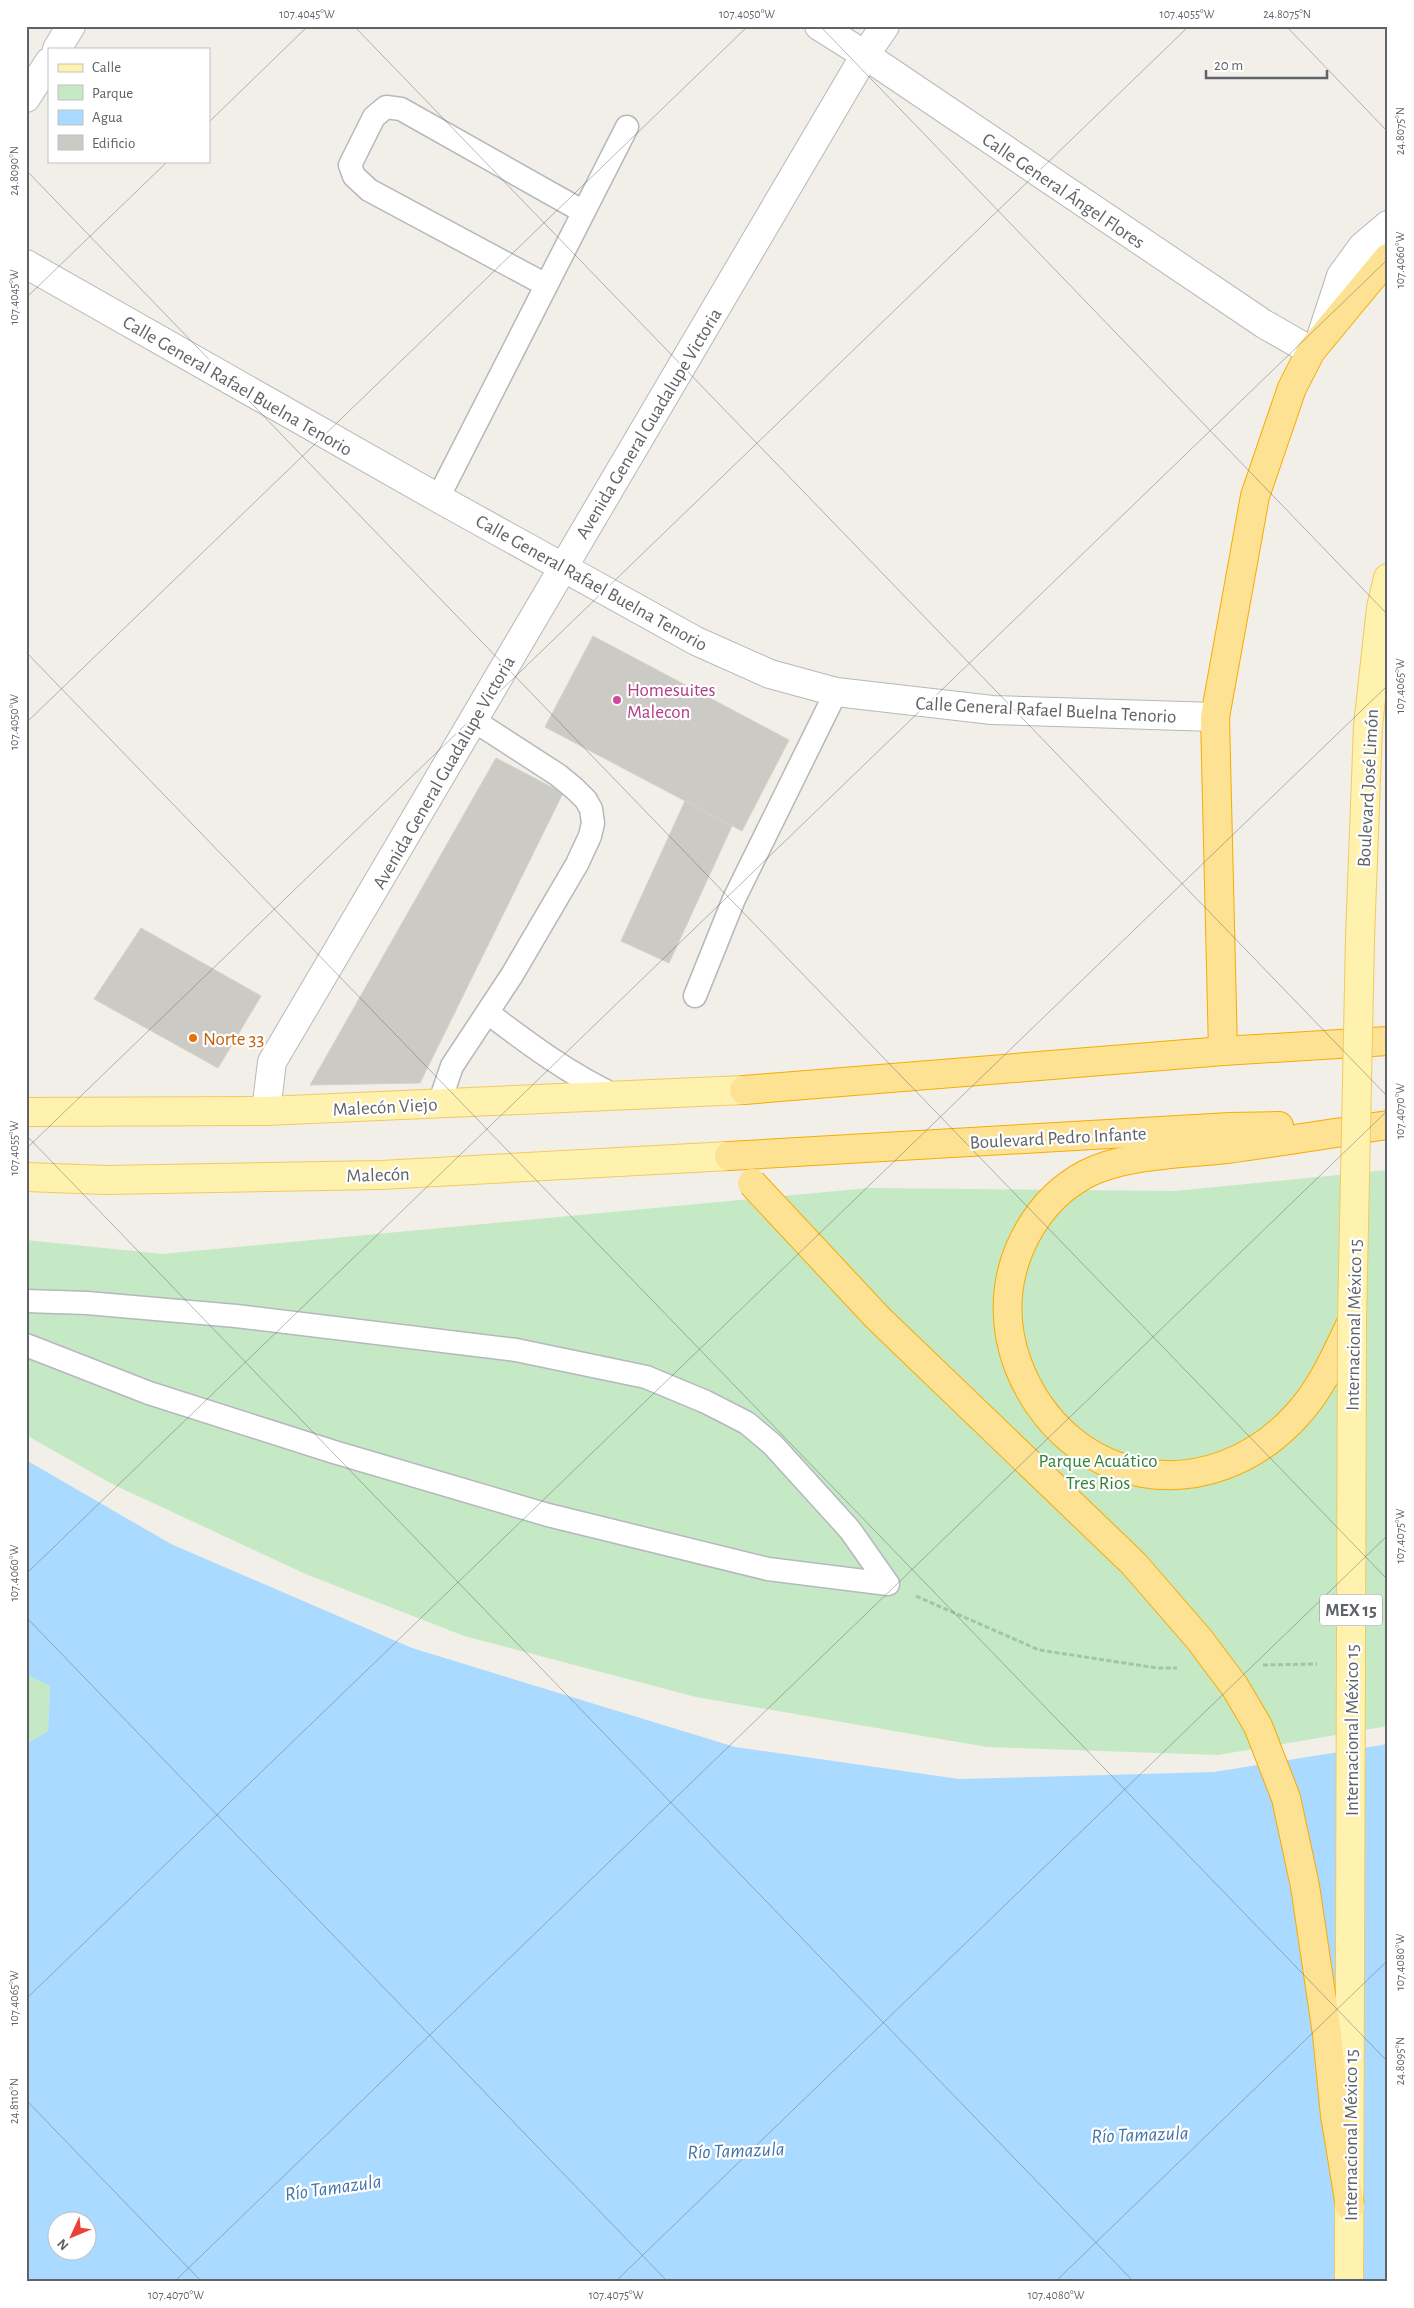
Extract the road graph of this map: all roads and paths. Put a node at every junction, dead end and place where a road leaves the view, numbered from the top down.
1 (71, 26) edge
2 (819, 26) edge
3 (885, 26) edge
4 (58, 48) edge
5 (865, 55) junction
6 (48, 64) edge
7 (26, 98) edge
8 (627, 127) dead end
9 (582, 212) junction
10 (1388, 225) edge
11 (1388, 258) edge
12 (26, 264) edge
13 (546, 285) junction
14 (1316, 344) junction
15 (438, 498) junction
16 (563, 567) junction
17 (1388, 578) edge
18 (836, 692) junction
19 (1215, 717) junction
20 (473, 720) junction
21 (1360, 938) joint
22 (694, 996) dead end
23 (488, 1012) junction
24 (1388, 1041) edge
25 (1223, 1051) junction
26 (744, 1090) joint
27 (616, 1096) junction
28 (439, 1104) junction
29 (26, 1112) edge
30 (266, 1112) junction
31 (1388, 1124) edge
32 (729, 1156) junction
33 (26, 1177) edge
34 (26, 1301) edge
35 (1352, 1321) junction
36 (26, 1346) edge
37 (888, 1584) junction
38 (1323, 1664) dead end
39 (1254, 1666) dead end
40 (1186, 1668) dead end
41 (1350, 2206) junction
42 (1349, 2282) edge

1 - 4 street
2 - 5 street, Calle General Ángel Flores
3 - 5 street, Avenida General Guadalupe Victoria
5 - 14 street, Calle General Ángel Flores
5 - 16 street, Avenida General Guadalupe Victoria
6 - 7 street
8 - 9 lane
9 - 13 lane
9 - 13 lane
10 - 14 street
11 - 14 highway
12 - 15 street, Calle General Rafael Buelna Tenorio
13 - 15 lane
14 - 19 highway
15 - 16 street, Calle General Rafael Buelna Tenorio
16 - 18 street, Calle General Rafael Buelna Tenorio
16 - 20 street, Avenida General Guadalupe Victoria
17 - 21 main road, Boulevard José Limón / MEX 15
18 - 19 street, Calle General Rafael Buelna Tenorio
18 - 22 lane
19 - 25 highway
20 - 23 lane
20 - 30 street, Avenida General Guadalupe Victoria
21 - 35 main road, Internacional México 15 / MEX 15, bridge
23 - 27 lane
23 - 28 lane
24 - 25 highway
25 - 26 highway
26 - 27 main road, Malecón Viejo
27 - 28 main road, Malecón Viejo
28 - 30 main road, Malecón Viejo
29 - 30 main road, Malecón Viejo
31 - 32 highway, Boulevard Pedro Infante
31 - 35 highway
32 - 33 main road, Malecón
32 - 41 highway, bridge
34 - 37 lane
35 - 41 main road, Internacional México 15 / MEX 15, bridge
36 - 37 lane
37 - 40 path
38 - 39 path
41 - 42 main road, Internacional México 15 / MEX 15, bridge

